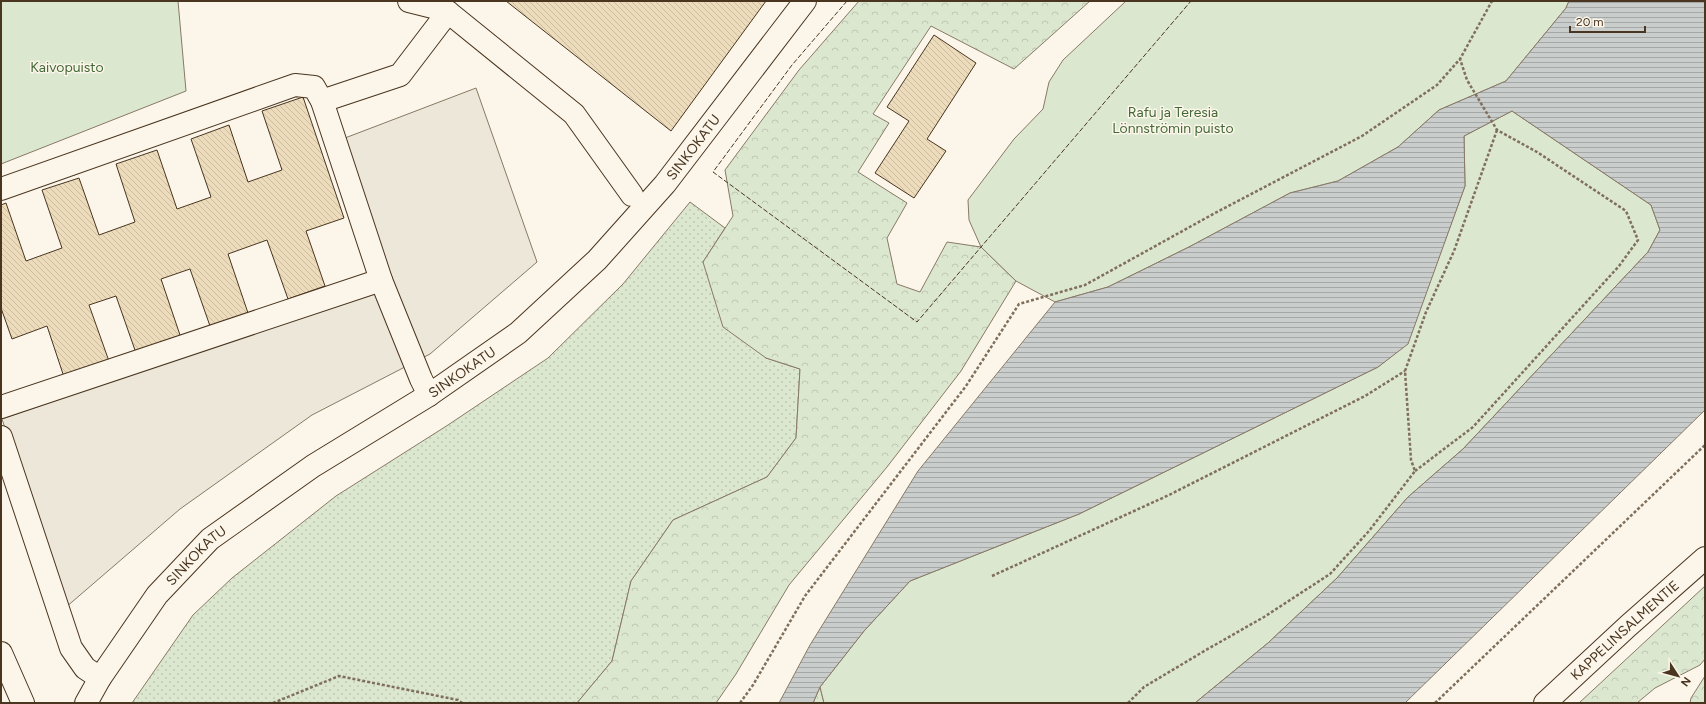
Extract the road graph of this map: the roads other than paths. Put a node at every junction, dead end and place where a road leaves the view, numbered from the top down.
1 (409, 1) edge
2 (805, 1) edge
3 (448, 12) junction
4 (322, 101) junction
5 (1, 189) edge
6 (632, 195) dead end
7 (381, 280) junction
8 (429, 395) junction
9 (1, 408) edge
10 (1, 437) edge
11 (1705, 558) edge
12 (1, 653) edge
13 (100, 678) junction
14 (23, 703) edge
15 (86, 703) edge
16 (1545, 703) edge

1 - 3 main road
2 - 8 main road, SINKOKATU
3 - 4 main road
3 - 6 main road
4 - 5 main road
4 - 7 main road
7 - 8 main road
7 - 9 main road
8 - 13 main road, SINKOKATU
10 - 13 main road
11 - 16 main road, KAPPELINSALMENTIE
12 - 14 main road
13 - 15 main road, SINKOKATU

